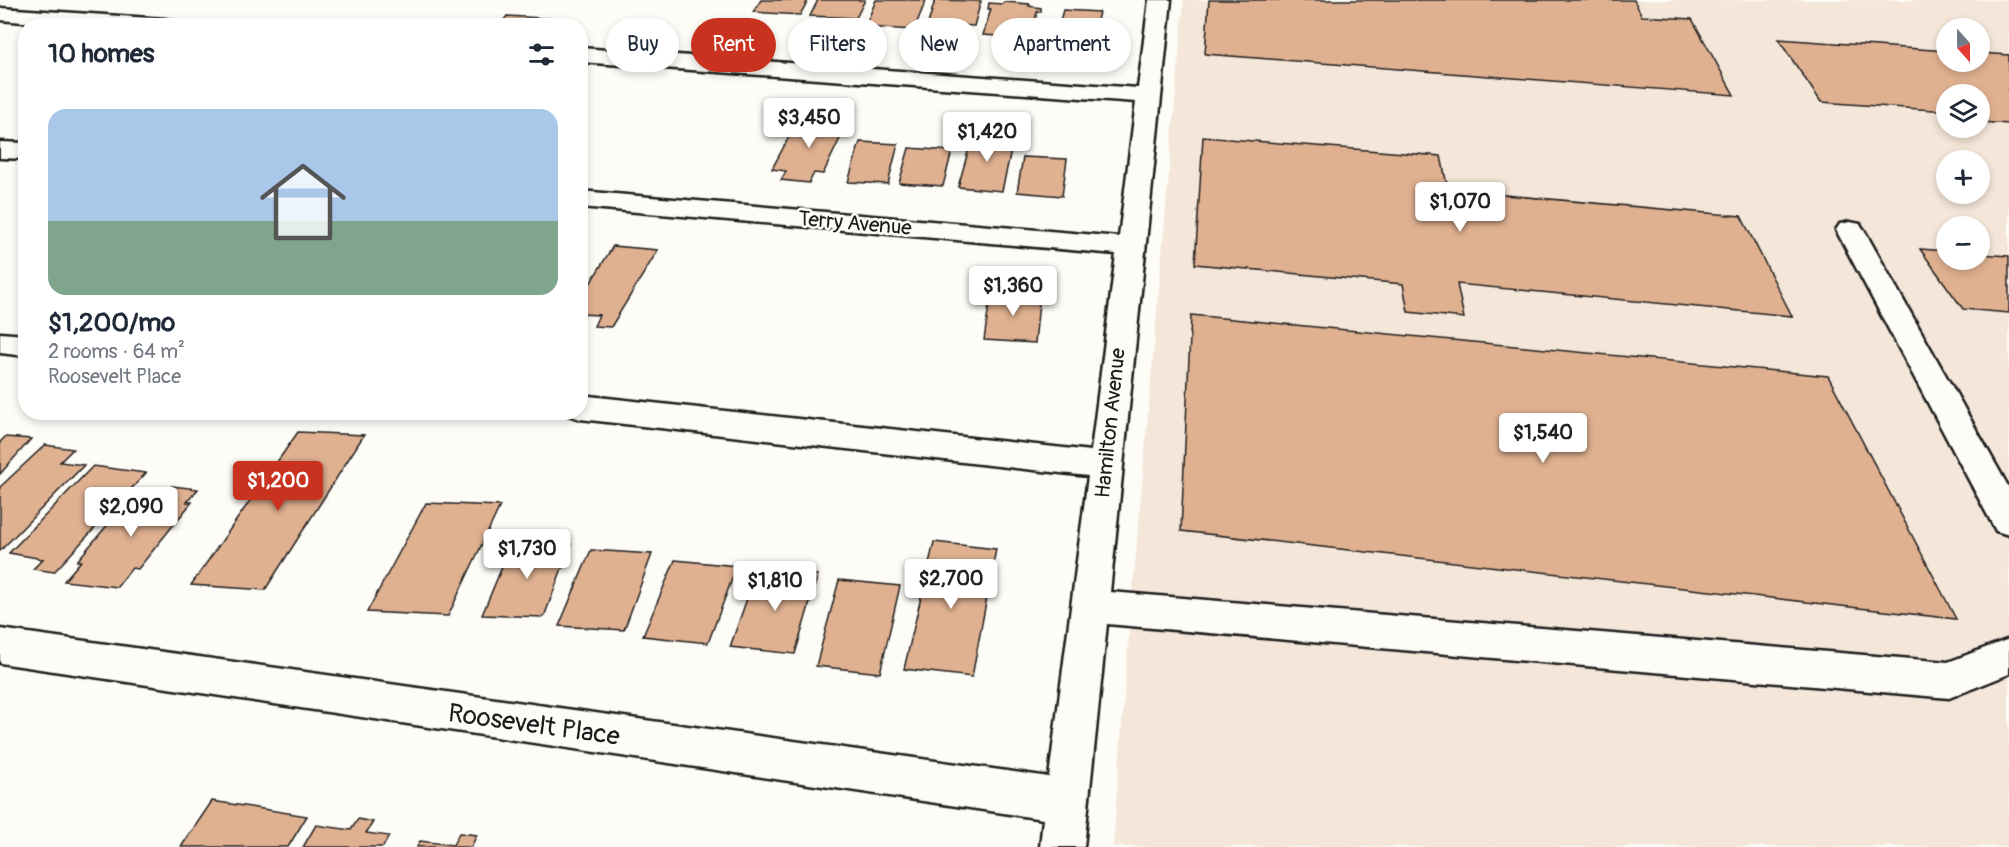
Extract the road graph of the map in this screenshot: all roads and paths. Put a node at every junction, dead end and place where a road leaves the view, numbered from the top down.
1 (1160, 0) edge
2 (0, 14) edge
3 (55, 18) edge
4 (588, 56) edge
5 (1148, 96) junction
6 (0, 150) edge
7 (18, 151) edge
8 (588, 200) edge
9 (1850, 230) dead end
10 (1130, 247) junction
11 (0, 343) edge
12 (18, 345) edge
13 (588, 408) edge
14 (1106, 465) junction
15 (2009, 521) edge
16 (1090, 606) junction
17 (0, 646) edge
18 (2009, 656) edge
19 (1067, 801) junction
20 (1062, 847) edge

1 - 5 street, Hamilton Avenue
2 - 3 street
4 - 5 street
5 - 10 street, Hamilton Avenue
6 - 7 street
8 - 10 street, Terry Avenue
9 - 15 street
10 - 14 street, Hamilton Avenue
11 - 12 street
13 - 14 street
14 - 16 street, Hamilton Avenue
16 - 18 street
16 - 19 street, Hamilton Avenue
17 - 19 street, Roosevelt Place
19 - 20 street, Hamilton Avenue

